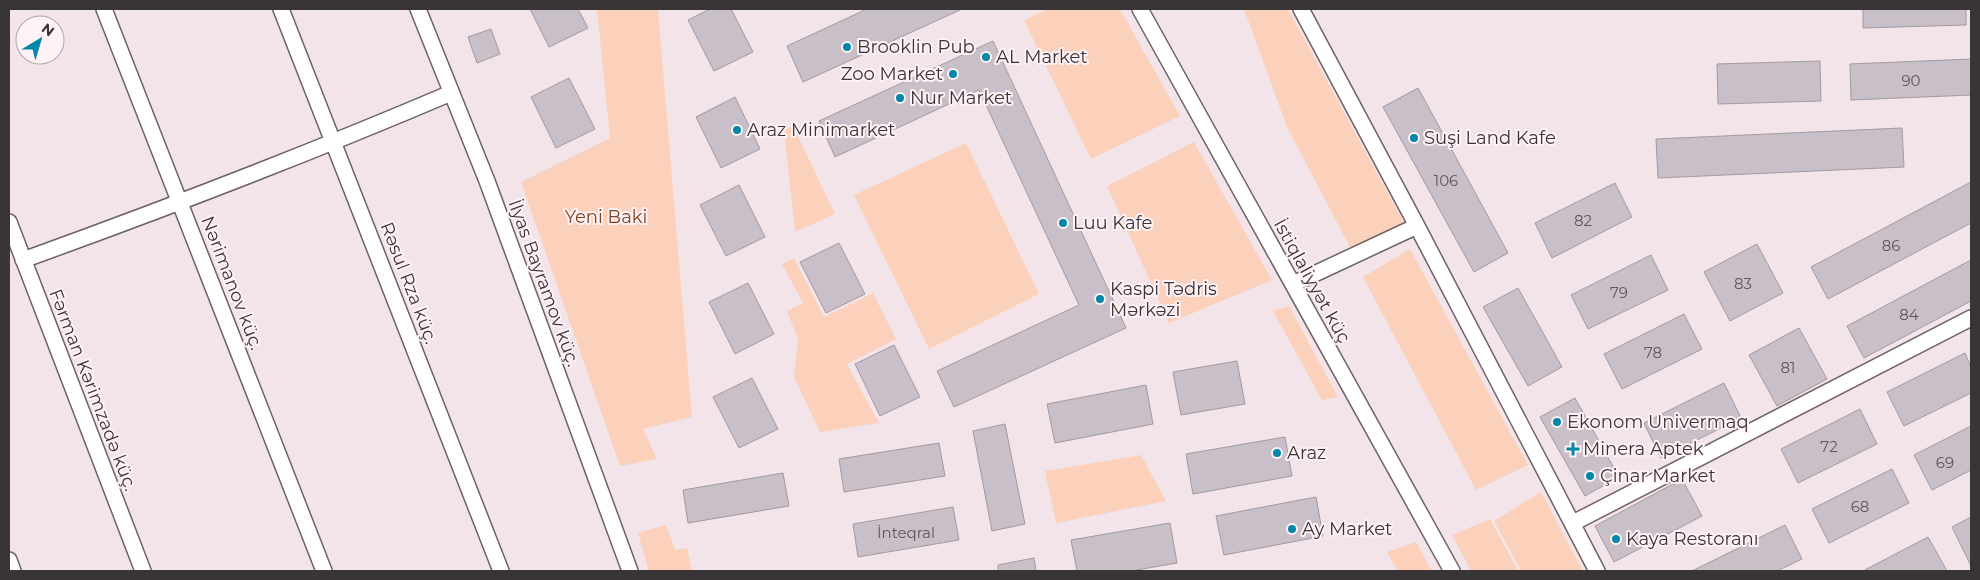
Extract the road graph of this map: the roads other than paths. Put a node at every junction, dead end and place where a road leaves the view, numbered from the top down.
1 (104, 9) edge
2 (281, 9) edge
3 (418, 9) edge
4 (1140, 9) edge
5 (1301, 9) edge
6 (450, 92) junction
7 (334, 142) junction
8 (181, 203) junction
9 (9, 222) edge
10 (1417, 226) junction
11 (23, 260) junction
12 (1293, 284) junction
13 (1971, 318) edge
14 (1573, 523) junction
15 (9, 560) edge
16 (13, 571) edge
17 (143, 571) edge
18 (324, 571) edge
19 (501, 571) edge
20 (630, 571) edge
21 (1452, 571) edge
22 (1597, 571) edge

1 - 8 street, Nərimanov küç.
2 - 7 street, Rəsul Rza küç.
3 - 6 street, İlyas Bayramov küç.
4 - 12 street, İstiqlaliyyət küç
5 - 10 street
6 - 7 street
6 - 20 street, İlyas Bayramov küç.
7 - 8 street
7 - 19 street, Rəsul Rza küç.
8 - 11 street
8 - 18 street, Nərimanov küç.
9 - 11 street, Fərman Kərimzadə küç.
10 - 12 street
10 - 14 street
11 - 17 street, Fərman Kərimzadə küç.
12 - 21 street, İstiqlaliyyət küç
13 - 14 street
14 - 22 street
15 - 16 street

